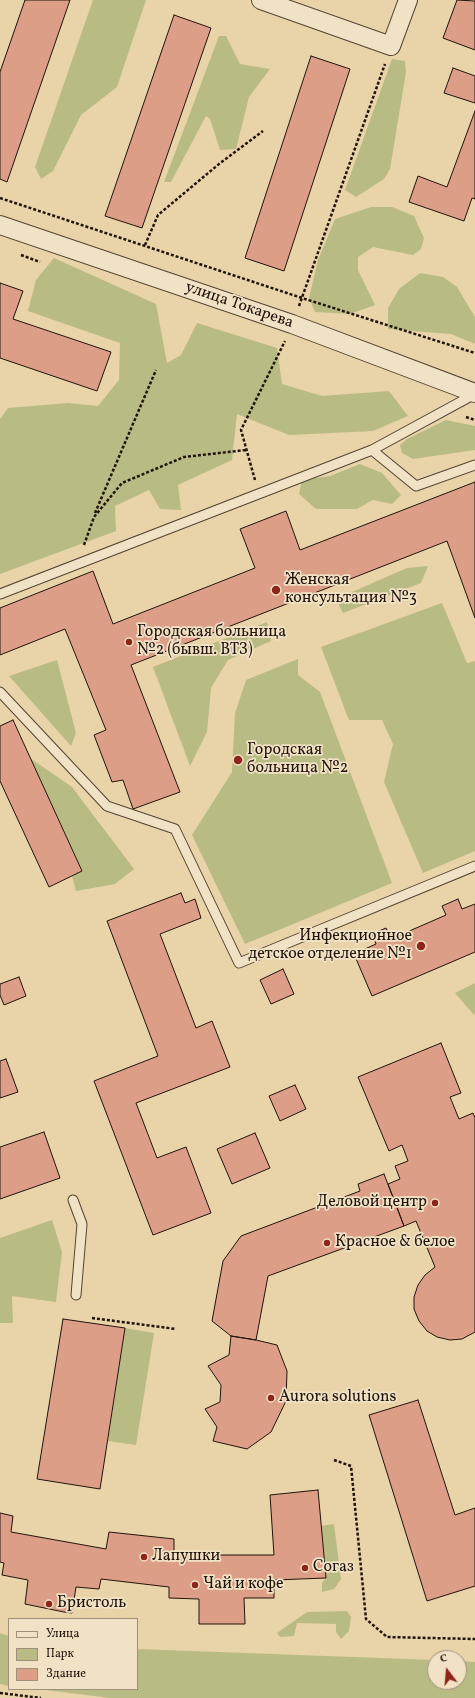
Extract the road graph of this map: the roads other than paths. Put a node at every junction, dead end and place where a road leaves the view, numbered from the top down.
1 (261, 0) edge
2 (408, 0) edge
3 (0, 225) edge
4 (475, 394) edge
5 (372, 450) junction
6 (475, 465) edge
7 (0, 594) edge
8 (0, 692) edge
9 (475, 866) edge
10 (73, 1200) dead end
11 (76, 1295) dead end

1 - 2 street
3 - 4 street, улица Токарева
4 - 5 lane
5 - 6 lane
5 - 7 lane
8 - 9 lane
10 - 11 lane

